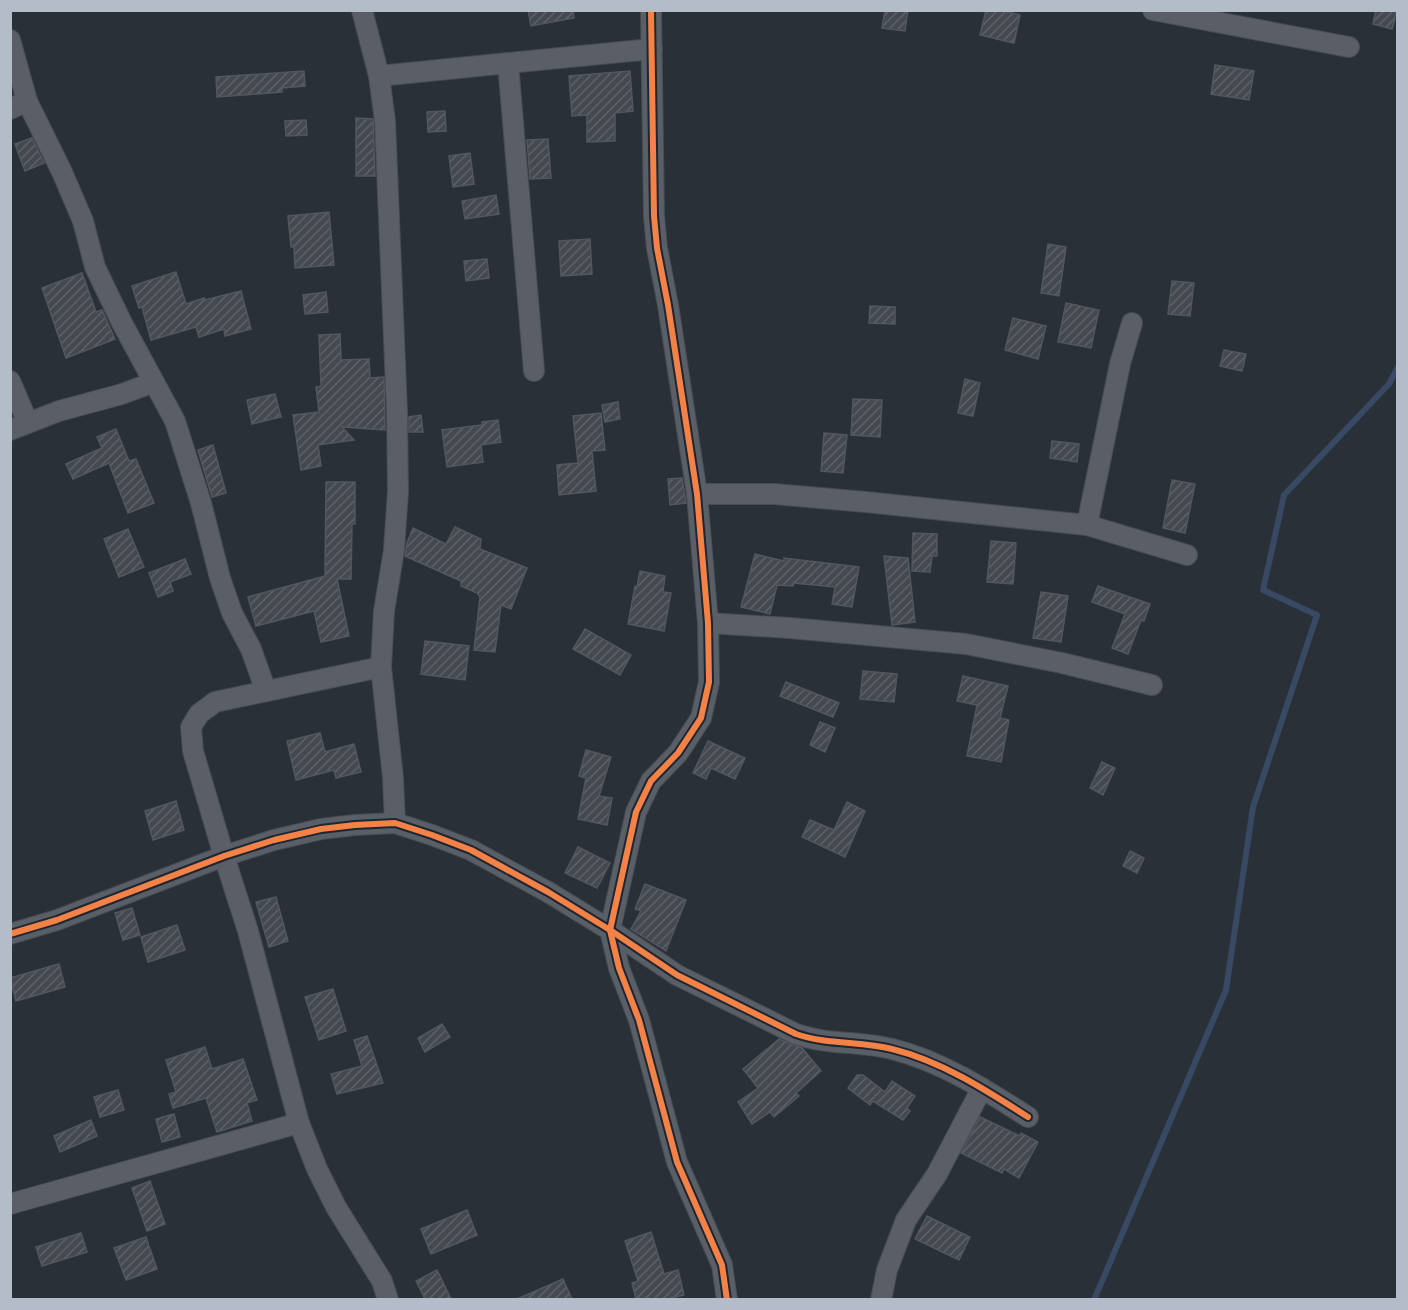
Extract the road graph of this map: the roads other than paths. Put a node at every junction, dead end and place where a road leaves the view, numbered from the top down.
1 (362, 10) edge
2 (651, 10) edge
3 (1153, 10) edge
4 (10, 40) edge
5 (1349, 47) dead end
6 (652, 49) junction
7 (508, 63) junction
8 (379, 76) junction
9 (19, 105) edge
10 (1132, 323) dead end
11 (534, 371) dead end
12 (10, 381) edge
13 (154, 382) junction
14 (19, 426) edge
15 (697, 494) junction
16 (1087, 525) junction
17 (1187, 555) dead end
18 (708, 623) junction
19 (381, 667) junction
20 (1152, 686) dead end
21 (266, 691) junction
22 (395, 823) junction
23 (224, 856) junction
24 (610, 930) junction
25 (10, 934) edge
26 (982, 1088) junction
27 (1028, 1117) dead end
28 (300, 1123) junction
29 (10, 1204) edge
30 (388, 1299) edge
31 (727, 1299) edge
32 (881, 1299) edge

1 - 8 street
2 - 6 street
3 - 5 street
4 - 9 street
6 - 7 street
6 - 15 street
7 - 8 street
7 - 11 street
8 - 19 street
9 - 13 street
10 - 16 street
12 - 14 street
13 - 14 street
13 - 21 street
15 - 16 street
15 - 18 street
16 - 17 street
18 - 20 street
18 - 24 street
19 - 21 street
19 - 22 street
21 - 23 street
22 - 23 street
22 - 24 street
23 - 25 street
23 - 28 street
24 - 26 street
24 - 31 street
26 - 27 street
26 - 32 street
28 - 29 street
28 - 30 street

